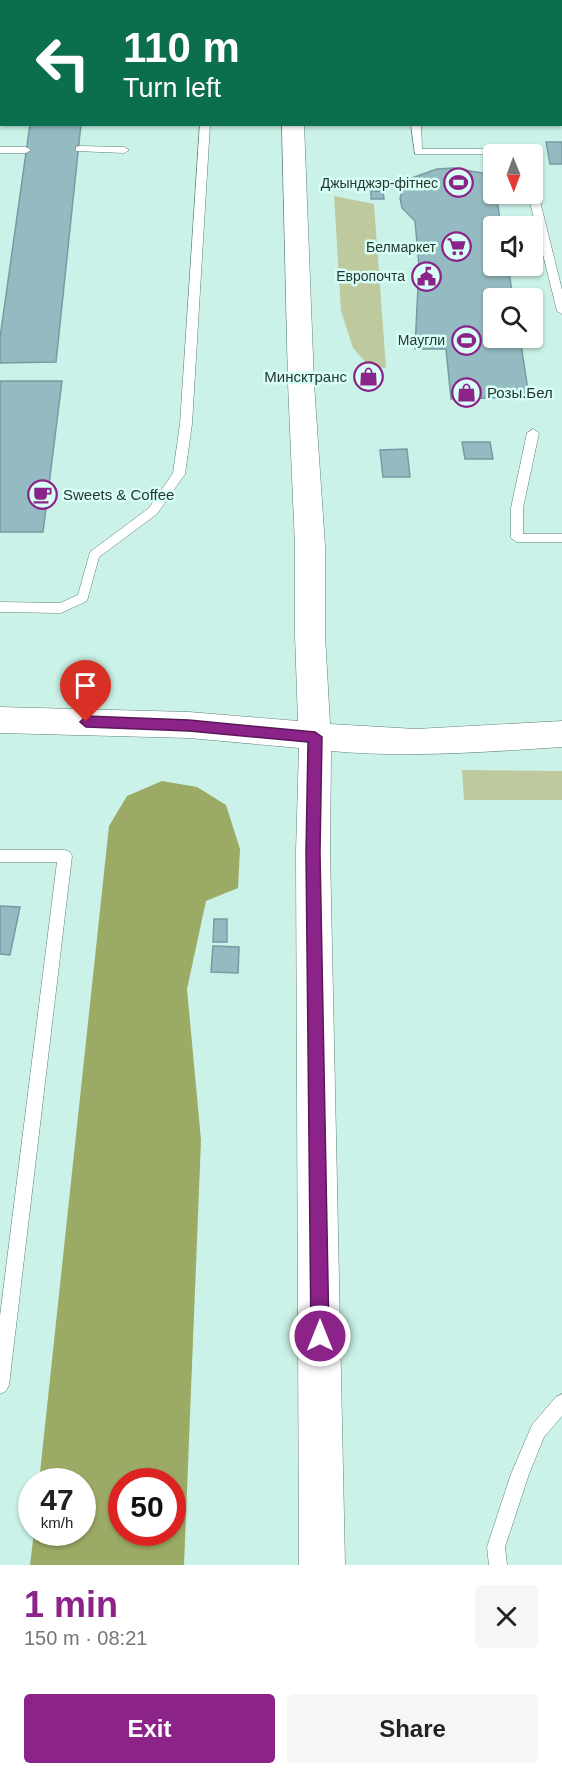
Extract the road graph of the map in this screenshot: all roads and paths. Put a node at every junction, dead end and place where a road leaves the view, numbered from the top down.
1 (205, 126) edge
2 (293, 126) edge
3 (416, 126) edge
4 (79, 149) dead end
5 (0, 150) edge
6 (26, 150) dead end
7 (124, 150) dead end
8 (483, 152) edge
9 (536, 204) edge
10 (562, 310) edge
11 (533, 433) dead end
12 (562, 538) edge
13 (0, 607) edge
14 (0, 720) edge
15 (562, 734) edge
16 (315, 737) junction
17 (0, 856) edge
18 (0, 1384) edge
19 (562, 1403) edge
20 (322, 1565) edge
21 (498, 1565) edge

1 - 13 lane
2 - 16 main road
3 - 8 lane
4 - 7 lane
5 - 6 lane
9 - 10 lane
11 - 12 lane
14 - 16 main road
15 - 16 main road
16 - 20 main road
17 - 18 lane
19 - 21 lane

